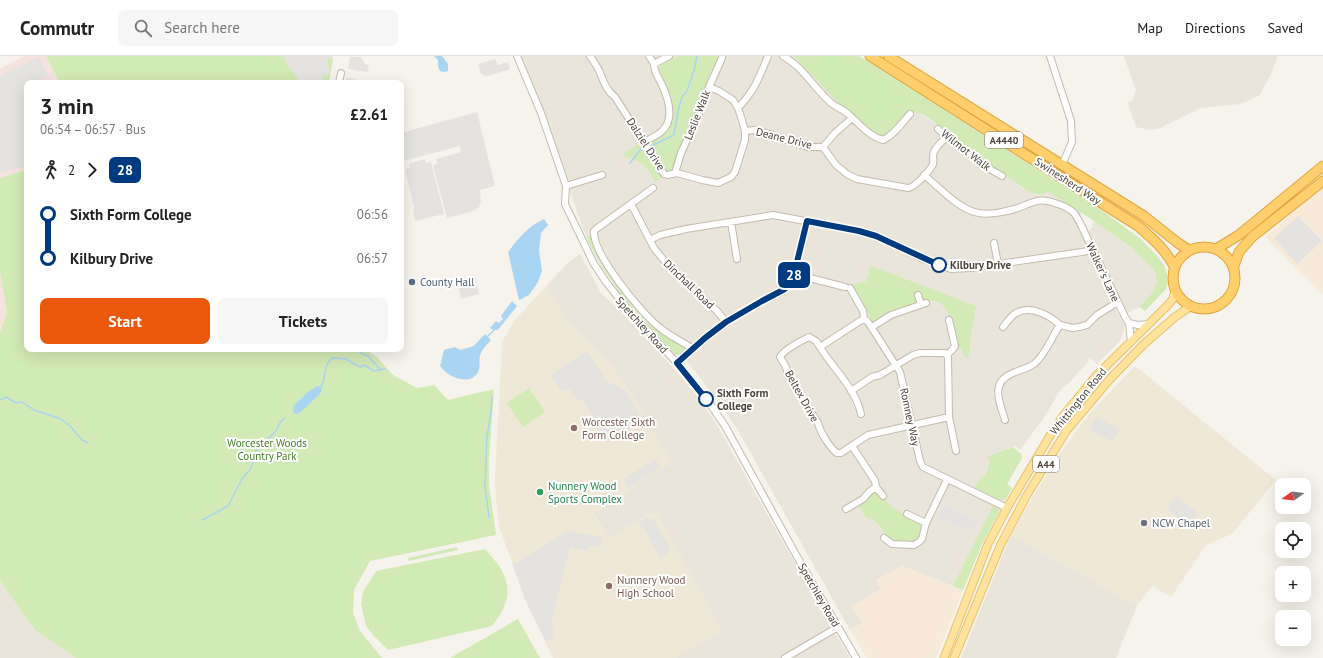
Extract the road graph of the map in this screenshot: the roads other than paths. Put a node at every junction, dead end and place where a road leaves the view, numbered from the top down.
1 (517, 56) edge
2 (590, 56) edge
3 (649, 56) edge
4 (670, 56) edge
5 (768, 56) edge
6 (783, 56) edge
7 (870, 56) edge
8 (888, 56) edge
9 (1050, 56) edge
10 (722, 58) dead end
11 (654, 64) junction
12 (341, 73) dead end
13 (339, 80) edge
14 (709, 87) junction
15 (738, 108) junction
16 (910, 114) dead end
17 (852, 118) junction
18 (938, 128) dead end
19 (745, 131) junction
20 (947, 137) junction
21 (646, 146) junction
22 (823, 147) junction
23 (1062, 165) junction
24 (1323, 166) edge
25 (994, 172) junction
26 (675, 173) junction
27 (602, 175) dead end
28 (924, 175) junction
29 (1002, 176) dead end
30 (990, 178) dead end
31 (1323, 181) edge
32 (566, 186) junction
33 (653, 188) dead end
34 (631, 204) junction
35 (807, 221) junction
36 (731, 222) junction
37 (650, 240) junction
38 (994, 243) dead end
39 (1216, 249) junction
40 (1093, 250) junction
41 (1189, 250) junction
42 (737, 259) dead end
43 (998, 264) junction
44 (1174, 266) junction
45 (1234, 266) junction
46 (794, 274) junction
47 (1175, 290) junction
48 (918, 294) dead end
49 (1118, 302) junction
50 (1191, 306) junction
51 (864, 319) junction
52 (949, 320) dead end
53 (726, 322) junction
54 (1129, 323) junction
55 (1148, 324) junction
56 (1060, 325) junction
57 (872, 327) junction
58 (1002, 327) dead end
59 (1131, 342) junction
60 (820, 347) junction
61 (693, 349) junction
62 (946, 355) junction
63 (677, 363) junction
64 (896, 365) junction
65 (851, 391) junction
66 (861, 414) dead end
67 (949, 417) junction
68 (1005, 420) dead end
69 (912, 425) junction
70 (852, 446) junction
71 (956, 451) dead end
72 (947, 480) junction
73 (876, 487) junction
74 (883, 496) dead end
75 (1007, 508) junction
76 (846, 509) dead end
77 (907, 514) dead end
78 (926, 523) junction
79 (884, 538) dead end
80 (892, 544) junction
81 (891, 551) dead end
82 (838, 627) junction
83 (785, 658) edge
84 (856, 658) edge
85 (944, 658) edge
86 (954, 658) edge

1 - 32 street, Spetchley Road
2 - 21 street, Dalziel Drive
3 - 11 street
4 - 11 street
5 - 15 street
6 - 17 street
7 - 44 highway, Swinesherd Way / A4440
8 - 23 highway, Swinesherd Way / A4440
9 - 23 street
10 - 14 street, Leslie Walk
11 - 21 street
12 - 13 street
14 - 15 street, Dalziel Drive
14 - 26 street, Leslie Walk
15 - 19 street, Dalziel Drive
16 - 17 street
17 - 22 street
18 - 20 street, Wilmot Walk
19 - 22 street, Deane Drive
19 - 26 street, Dalziel Drive
20 - 25 street, Wilmot Walk
20 - 28 street, Deane Drive
21 - 26 street, Dalziel Drive
22 - 28 street, Deane Drive
23 - 41 highway, Swinesherd Way / A4440
24 - 39 highway
25 - 29 street, Wilmot Walk
25 - 30 street, Wilmot Walk
27 - 32 street
28 - 40 street, Walker's Lane
31 - 45 highway
32 - 63 street, Spetchley Road
33 - 34 street
34 - 37 street, Dinchall Road
34 - 61 street
35 - 36 street
35 - 43 street
35 - 46 street
36 - 37 street
36 - 42 street
37 - 53 street, Dinchall Road
38 - 43 street
39 - 41 highway
39 - 45 highway
40 - 43 street
40 - 49 street, Walker's Lane
41 - 44 highway
44 - 47 highway
45 - 50 highway
46 - 51 street, Romney Way
46 - 53 street
47 - 50 highway
47 - 55 main road, Whittington Road / A44
48 - 57 street
49 - 54 street, Walker's Lane
49 - 56 street
50 - 86 main road, Whittington Road / A44
51 - 57 street, Romney Way
51 - 60 street
52 - 62 street
53 - 61 street
54 - 55 street
54 - 59 street, Walker's Lane
55 - 59 main road, Whittington Road / A44
56 - 58 street
56 - 68 street
57 - 64 street, Romney Way
59 - 75 main road, Whittington Road / A44
60 - 65 street
60 - 70 street, Beltex Drive
61 - 63 street
62 - 64 street
62 - 67 street
63 - 82 street, Spetchley Road
64 - 65 street
64 - 69 street, Romney Way
65 - 66 street
67 - 69 street, Beltex Drive
67 - 71 street
69 - 70 street, Beltex Drive
69 - 72 street, Romney Way
70 - 73 street
72 - 75 street, Romney Way
72 - 78 street
73 - 74 street
73 - 76 street
75 - 85 main road, Whittington Road / A44
77 - 78 street
78 - 80 street
79 - 80 street
80 - 81 street
82 - 83 street
82 - 84 street, Spetchley Road

